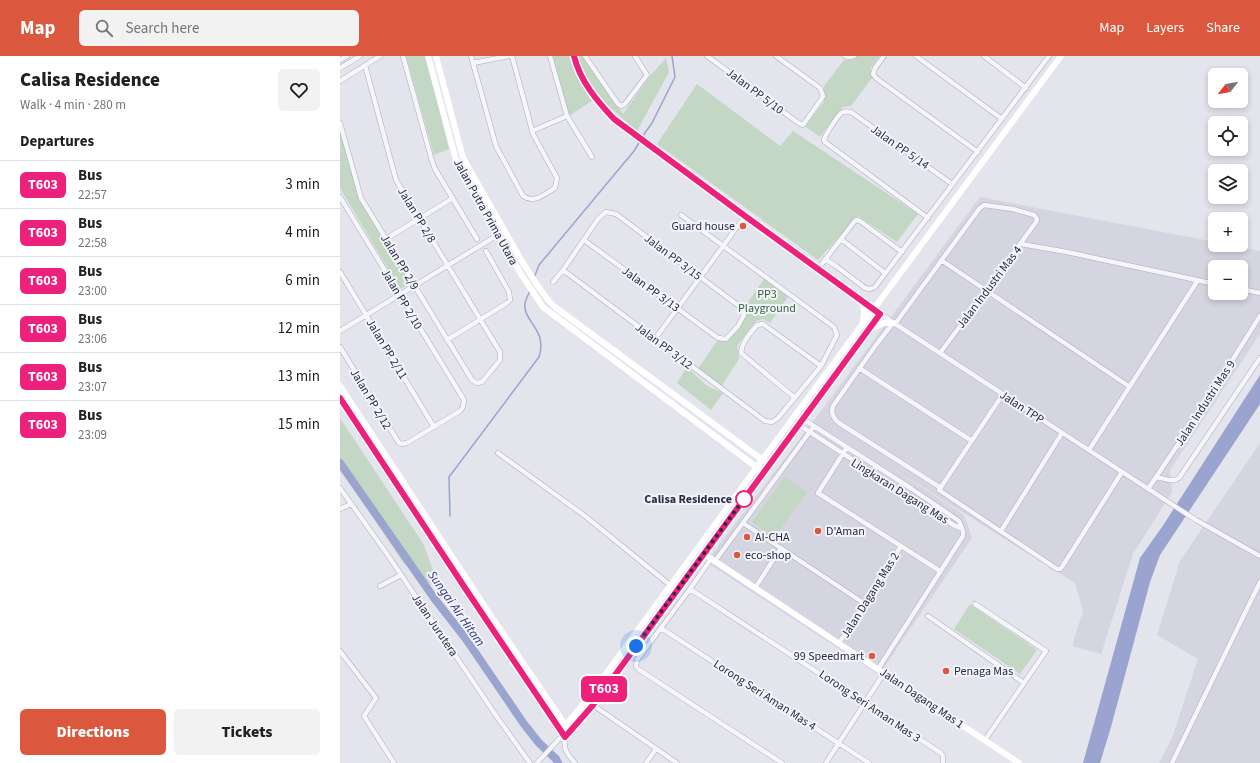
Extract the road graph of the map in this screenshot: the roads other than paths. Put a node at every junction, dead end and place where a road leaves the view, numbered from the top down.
1 (347, 56) edge
2 (358, 56) edge
3 (380, 56) edge
4 (403, 56) edge
5 (428, 56) edge
6 (436, 56) edge
7 (471, 56) edge
8 (510, 56) edge
9 (550, 56) edge
10 (574, 56) edge
11 (585, 56) edge
12 (635, 56) edge
13 (708, 56) edge
14 (776, 56) edge
15 (845, 56) edge
16 (854, 56) edge
17 (884, 56) edge
18 (916, 56) edge
19 (984, 56) edge
20 (1049, 56) edge
21 (1061, 56) edge
22 (340, 60) edge
23 (351, 62) junction
24 (473, 63) junction
25 (365, 65) junction
26 (340, 68) edge
27 (340, 81) edge
28 (1026, 88) junction
29 (566, 116) junction
30 (1002, 119) junction
31 (340, 123) edge
32 (532, 131) junction
33 (978, 152) junction
34 (592, 157) dead end
35 (952, 184) junction
36 (340, 197) edge
37 (452, 198) junction
38 (681, 215) dead end
39 (745, 216) junction
40 (419, 218) junction
41 (928, 218) junction
42 (505, 231) junction
43 (499, 235) junction
44 (841, 238) junction
45 (386, 239) junction
46 (477, 239) dead end
47 (584, 240) junction
48 (1021, 244) junction
49 (723, 246) junction
50 (486, 251) dead end
51 (902, 252) junction
52 (825, 259) junction
53 (941, 260) junction
54 (448, 265) junction
55 (818, 269) junction
56 (562, 270) junction
57 (340, 272) edge
58 (885, 273) junction
59 (700, 277) junction
60 (1198, 280) junction
61 (552, 282) dead end
62 (1208, 282) edge
63 (414, 286) junction
64 (986, 291) junction
65 (1248, 291) edge
66 (1260, 294) edge
67 (399, 295) junction
68 (882, 296) junction
69 (862, 301) junction
70 (677, 308) junction
71 (873, 309) junction
72 (880, 314) junction
73 (366, 315) junction
74 (1260, 316) edge
75 (481, 319) junction
76 (863, 323) junction
77 (894, 324) junction
78 (870, 329) junction
79 (340, 331) edge
80 (718, 338) joint
81 (655, 339) junction
82 (447, 340) junction
83 (340, 347) edge
84 (940, 353) junction
85 (1260, 358) edge
86 (821, 366) junction
87 (859, 368) junction
88 (485, 379) joint
89 (340, 386) edge
90 (1130, 387) junction
91 (1003, 394) junction
92 (340, 398) edge
93 (795, 398) junction
94 (803, 419) junction
95 (798, 425) junction
96 (814, 426) junction
97 (434, 427) junction
98 (810, 432) junction
99 (1062, 433) junction
100 (972, 441) junction
101 (847, 447) junction
102 (770, 449) junction
103 (1089, 450) junction
104 (752, 452) junction
105 (498, 453) dead end
106 (842, 454) junction
107 (745, 459) junction
108 (762, 460) junction
109 (769, 465) junction
110 (756, 467) junction
111 (764, 472) junction
112 (1122, 472) junction
113 (1156, 477) junction
114 (748, 478) junction
115 (340, 488) edge
116 (940, 488) junction
117 (1148, 488) junction
118 (351, 504) junction
119 (340, 509) edge
120 (743, 523) junction
121 (962, 528) junction
122 (1001, 531) junction
123 (901, 546) junction
124 (781, 548) junction
125 (704, 554) junction
126 (1260, 556) edge
127 (713, 560) junction
128 (940, 571) junction
129 (400, 575) junction
130 (1260, 582) edge
131 (670, 585) junction
132 (380, 586) dead end
133 (755, 588) junction
134 (690, 589) junction
135 (864, 604) junction
136 (974, 604) dead end
137 (928, 616) dead end
138 (661, 628) junction
139 (839, 644) junction
140 (340, 651) edge
141 (878, 669) junction
142 (884, 673) junction
143 (1024, 683) junction
144 (865, 702) junction
145 (593, 705) junction
146 (565, 726) junction
147 (561, 732) junction
148 (570, 732) junction
149 (560, 740) junction
150 (985, 740) junction
151 (838, 743) junction
152 (656, 749) junction
153 (538, 761) edge
154 (394, 763) edge
155 (530, 763) edge
156 (575, 763) edge
157 (646, 763) edge
158 (677, 763) edge
159 (782, 763) edge
160 (826, 763) edge
161 (869, 763) edge
162 (943, 763) edge
163 (1020, 763) edge
164 (1172, 763) edge

1 - 22 street
1 - 23 street
2 - 23 street
3 - 25 street
4 - 37 street
5 - 43 main road, Jalan Putra Prima Utara
6 - 42 main road, Jalan Putra Prima Utara
7 - 24 street
8 - 24 street
8 - 32 street
9 - 29 street
10 - 39 main road
11 - 12 street
13 - 14 street, Jalan PP 5/10
15 - 16 street
17 - 33 street
18 - 30 street
19 - 28 street
20 - 28 street
21 - 68 main road
23 - 26 street
24 - 32 street
25 - 27 street
25 - 40 street, Jalan PP 2/8
28 - 30 street
29 - 32 street
29 - 34 street
30 - 33 street
31 - 45 street, Jalan PP 2/9
33 - 35 street
35 - 41 street
35 - 41 street, Jalan PP 5/14
36 - 67 street, Jalan PP 2/10
37 - 40 street
37 - 46 street
38 - 49 street
39 - 49 street
39 - 55 main road
40 - 45 street
40 - 54 street, Jalan PP 2/8
41 - 51 street
42 - 43 street
42 - 104 main road, Jalan Putra Prima Utara
43 - 54 street
43 - 107 main road, Jalan Putra Prima Utara
44 - 51 street
44 - 52 street
44 - 58 street
45 - 63 street, Jalan PP 2/9
47 - 56 street
47 - 59 street, Jalan PP 3/15
47 - 70 street, Jalan PP 3/13
48 - 53 street, Jalan Industri Mas 4
48 - 60 street
48 - 64 street, Jalan Industri Mas 4
49 - 59 street
49 - 86 street
50 - 75 street
51 - 58 street
52 - 55 street
52 - 58 street
53 - 64 street
53 - 77 street
54 - 63 street
54 - 75 street, Jalan PP 2/8
55 - 69 main road
56 - 61 street
56 - 81 street, Jalan PP 3/12
57 - 73 street, Jalan PP 2/11
59 - 70 street
59 - 80 street, Jalan PP 3/15
60 - 62 street
60 - 90 street
63 - 67 street
63 - 82 street, Jalan PP 2/9
64 - 84 street, Jalan Industri Mas 4
64 - 90 street
65 - 66 street
67 - 73 street
67 - 97 street, Jalan PP 2/10
68 - 69 main road
68 - 71 main road
69 - 71 main road
69 - 76 main road
70 - 80 street, Jalan PP 3/13
70 - 81 street
71 - 72 main road
71 - 76 main road
72 - 77 street, Jalan TPP
72 - 78 main road
73 - 79 street
73 - 97 street, Jalan PP 2/11
74 - 113 street, Jalan Industri Mas 9
75 - 82 street
75 - 88 street, Jalan PP 2/8
76 - 102 main road
77 - 78 main road
77 - 84 street, Jalan TPP
77 - 87 street
78 - 94 main road
81 - 93 street, Jalan PP 3/12
82 - 88 street, Jalan PP 2/9
83 - 97 street, Jalan PP 2/12
84 - 91 street, Jalan TPP
85 - 113 street
86 - 93 street
86 - 93 street
87 - 100 street
87 - 116 street
89 - 146 main road
90 - 103 street
91 - 99 street, Jalan TPP
91 - 100 street
92 - 147 main road
94 - 95 main road
94 - 96 street, Lingkaran Dagang Mas
95 - 98 street, Lingkaran Dagang Mas
95 - 109 main road
96 - 98 street
96 - 101 street, Lingkaran Dagang Mas
98 - 106 street, Lingkaran Dagang Mas
98 - 120 street
99 - 103 street, Jalan TPP
99 - 122 street
100 - 116 street
101 - 106 street
101 - 121 street, Lingkaran Dagang Mas
102 - 104 main road
102 - 108 main road
103 - 112 street, Jalan TPP
104 - 108 main road, Jalan Putra Prima Utara
105 - 131 street
106 - 121 street, Lingkaran Dagang Mas
106 - 123 street
107 - 110 main road, Jalan Putra Prima Utara
107 - 114 main road
108 - 109 main road, Jalan Putra Prima Utara
108 - 110 main road
109 - 111 main road
110 - 111 main road, Jalan Putra Prima Utara
110 - 114 main road
111 - 125 main road
112 - 117 street, Jalan TPP
112 - 122 street
113 - 117 street, Jalan Industri Mas 9
114 - 131 main road
115 - 118 street, Jalan Jurutera
116 - 122 street
117 - 126 street, Jalan TPP
118 - 119 street
118 - 129 street, Jalan Jurutera
120 - 124 street
120 - 127 street
121 - 128 street
123 - 128 street
123 - 135 street, Jalan Dagang Mas 2
124 - 133 street
124 - 135 street
125 - 127 main road, Jalan Dagang Mas 1
125 - 145 main road
127 - 133 main road, Jalan Dagang Mas 1
127 - 134 street
128 - 141 street
129 - 132 street
129 - 155 street, Jalan Jurutera
130 - 164 street
131 - 146 main road
133 - 139 main road, Jalan Dagang Mas 1
134 - 138 street
134 - 144 street, Lorong Seri Aman Mas 3
135 - 139 street, Jalan Dagang Mas 2
136 - 143 street
137 - 143 street
138 - 151 street, Lorong Seri Aman Mas 4
138 - 159 street
139 - 141 main road, Jalan Dagang Mas 1
140 - 154 street
141 - 142 main road, Jalan Dagang Mas 1
142 - 144 street
142 - 150 main road, Jalan Dagang Mas 1
143 - 150 street
144 - 151 street
144 - 162 street, Lorong Seri Aman Mas 3
145 - 148 main road
145 - 152 street
146 - 147 main road
146 - 148 main road
147 - 149 main road
148 - 149 main road
149 - 153 street
149 - 156 street
150 - 163 main road, Jalan Dagang Mas 1
151 - 160 street
151 - 161 street, Lorong Seri Aman Mas 4
152 - 157 street
152 - 158 street

